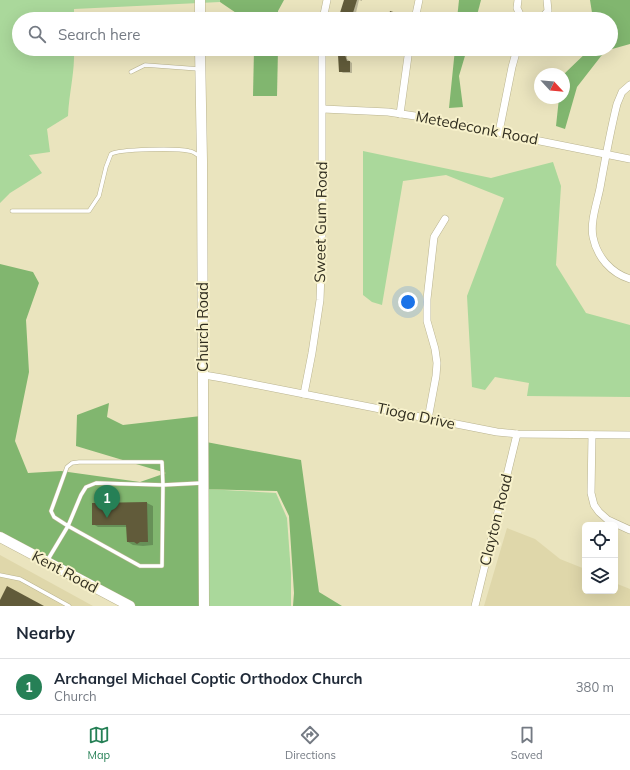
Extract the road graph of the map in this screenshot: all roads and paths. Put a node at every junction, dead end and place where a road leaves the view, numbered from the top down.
1 (200, 0) edge
2 (327, 0) edge
3 (420, 0) edge
4 (518, 0) edge
5 (547, 0) edge
6 (200, 12) edge
7 (324, 12) edge
8 (417, 12) edge
9 (519, 12) edge
10 (547, 12) edge
11 (200, 56) edge
12 (322, 56) edge
13 (408, 56) edge
14 (515, 56) edge
15 (200, 69) junction
16 (131, 72) dead end
17 (630, 85) edge
18 (323, 109) junction
19 (400, 114) junction
20 (500, 132) junction
21 (202, 145) junction
22 (191, 151) junction
23 (607, 154) junction
24 (202, 158) junction
25 (630, 159) edge
26 (12, 211) dead end
27 (445, 219) dead end
28 (630, 279) edge
29 (204, 375) junction
30 (304, 394) junction
31 (428, 419) junction
32 (517, 434) junction
33 (592, 435) junction
34 (630, 435) edge
35 (203, 483) junction
36 (162, 485) junction
37 (68, 526) junction
38 (630, 530) edge
39 (0, 537) edge
40 (47, 562) junction
41 (0, 575) edge
42 (69, 606) edge
43 (130, 606) edge
44 (204, 606) edge
45 (475, 606) edge

1 - 6 street
2 - 7 street
3 - 8 street
4 - 9 street
5 - 10 street
11 - 15 street, Church Road
12 - 18 street, Sweet Gum Road
13 - 19 street
14 - 20 street
15 - 16 lane
15 - 21 street, Church Road
17 - 23 street
18 - 19 street, Metedeconk Road
18 - 30 street, Sweet Gum Road
19 - 20 street, Metedeconk Road
20 - 23 street, Metedeconk Road
21 - 22 lane
21 - 24 street, Church Road
22 - 24 lane
22 - 26 lane
23 - 25 street, Metedeconk Road
23 - 28 street
24 - 29 street, Church Road
27 - 31 street
29 - 30 street, Tioga Drive
29 - 35 street, Church Road
30 - 31 street, Tioga Drive
31 - 32 street, Tioga Drive
32 - 33 street, Tioga Drive
32 - 45 street, Clayton Road
33 - 34 street, Tioga Drive
33 - 38 street
35 - 36 lane
35 - 44 street, Church Road
36 - 37 lane
36 - 37 lane
36 - 37 lane
37 - 40 lane
39 - 40 street, Kent Road
40 - 43 street, Kent Road
41 - 42 lane

